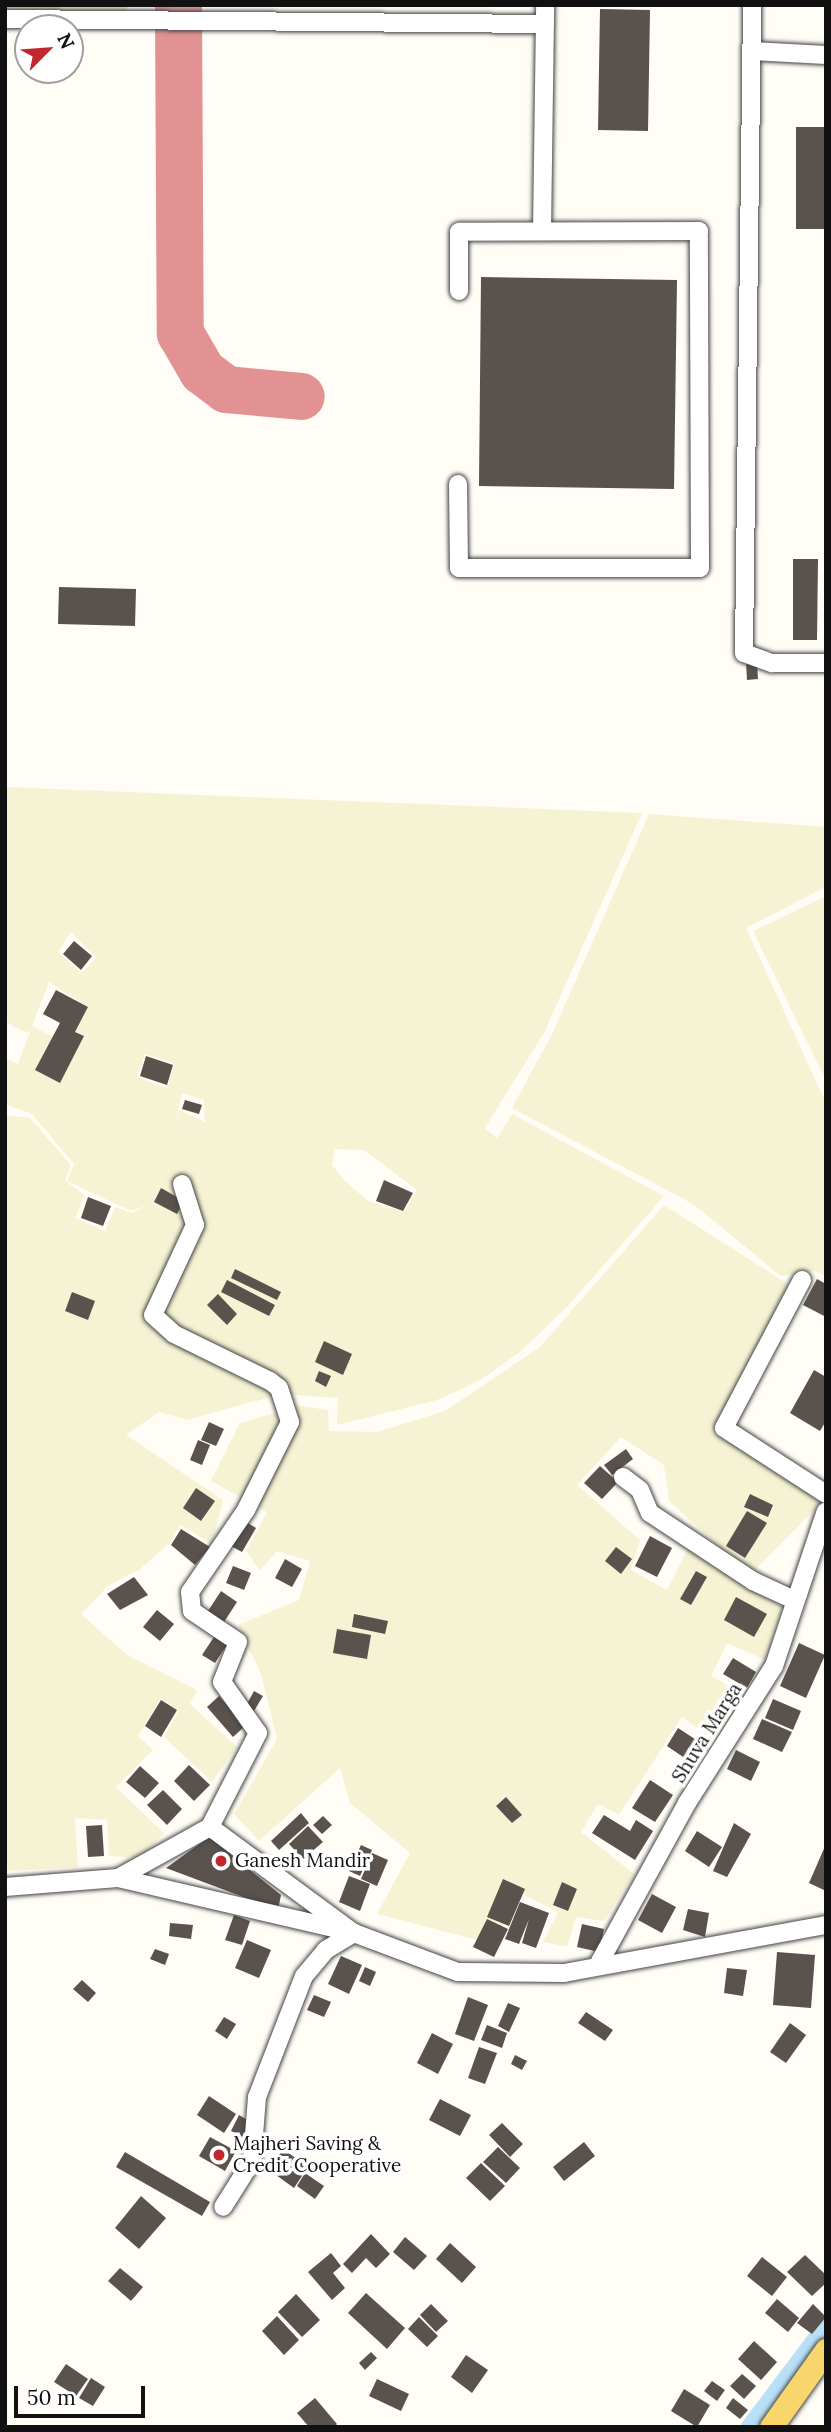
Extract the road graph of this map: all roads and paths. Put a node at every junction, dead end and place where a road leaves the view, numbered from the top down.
1 (545, 5) edge
2 (752, 5) edge
3 (5, 19) edge
4 (545, 24) junction
5 (752, 51) junction
6 (826, 55) edge
7 (542, 231) junction
8 (459, 291) dead end
9 (458, 484) dead end
10 (826, 663) edge
11 (182, 1184) dead end
12 (802, 1280) dead end
13 (623, 1477) dead end
14 (826, 1494) edge
15 (826, 1511) edge
16 (794, 1600) junction
17 (210, 1827) junction
18 (118, 1878) junction
19 (5, 1886) edge
20 (826, 1925) edge
21 (355, 1933) junction
22 (598, 1965) junction
23 (223, 2207) dead end
24 (826, 2350) edge
25 (771, 2427) edge

1 - 4 street
2 - 5 street
3 - 4 street
4 - 7 street
5 - 6 street
5 - 10 street
7 - 8 street
7 - 9 street
11 - 17 street
12 - 14 street
13 - 16 street
15 - 16 street, Shuva Marga
16 - 22 street, Shuva Marga
17 - 18 street
17 - 21 street
18 - 19 street
18 - 21 street
20 - 22 street
21 - 22 street
21 - 23 street
24 - 25 main road

